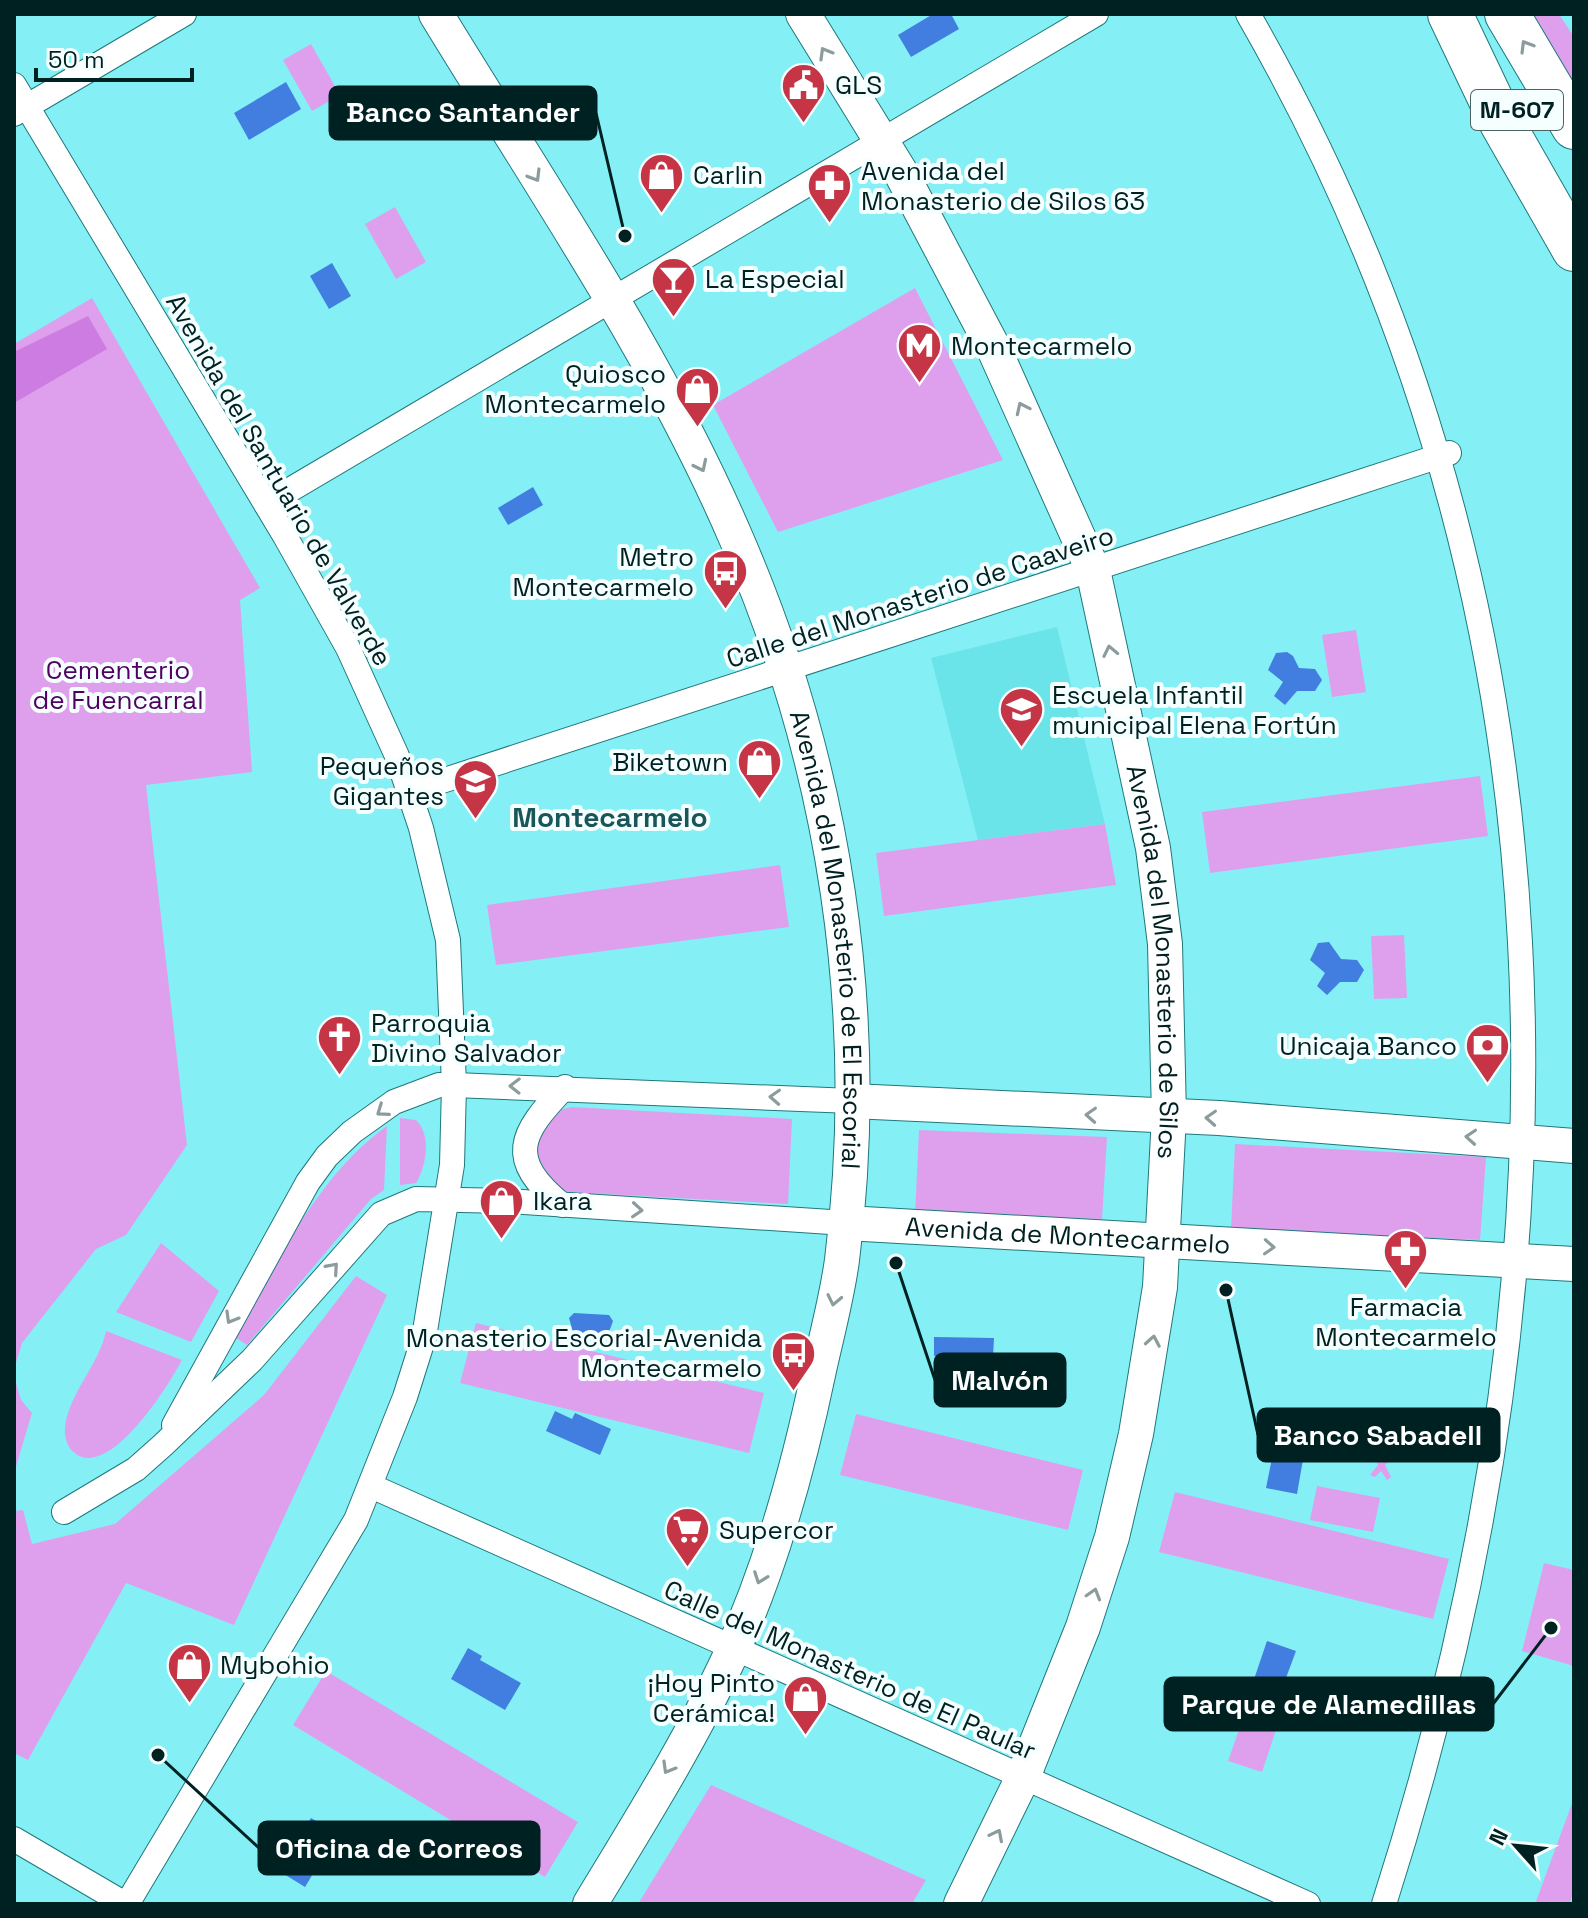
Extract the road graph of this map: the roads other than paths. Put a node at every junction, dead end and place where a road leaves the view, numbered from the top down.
1 (184, 14) edge
2 (436, 14) edge
3 (803, 14) edge
4 (1096, 14) edge
5 (1248, 14) edge
6 (1450, 14) edge
7 (1457, 14) edge
8 (1507, 14) edge
9 (14, 85) edge
10 (20, 110) edge
11 (1574, 127) edge
12 (878, 139) junction
13 (1574, 207) edge
14 (1574, 249) edge
15 (610, 299) junction
16 (1449, 453) junction
17 (266, 504) junction
18 (1093, 570) junction
19 (786, 670) junction
20 (408, 792) junction
21 (1529, 801) dead end
22 (454, 1085) junction
23 (565, 1087) junction
24 (852, 1101) junction
25 (1169, 1116) junction
26 (1554, 1144) edge
27 (447, 1198) junction
28 (562, 1205) junction
29 (846, 1223) junction
30 (1163, 1240) junction
31 (1550, 1262) edge
32 (1520, 1425) dead end
33 (163, 1445) junction
34 (371, 1486) junction
35 (64, 1512) dead end
36 (1500, 1533) dead end
37 (1495, 1564) dead end
38 (733, 1650) junction
39 (1023, 1777) junction
40 (14, 1839) edge
41 (126, 1904) edge
42 (590, 1904) edge
43 (961, 1904) edge
44 (1308, 1904) edge
45 (1384, 1904) edge

1 - 10 street
2 -> 15 street, Avenida del Monasterio de El Escorial
12 -> 3 street, Avenida del Monasterio de Silos
4 - 12 street
5 - 16 street
6 - 14 highway
7 - 13 highway, M-607
11 -> 8 highway, M-607
9 - 10 street, Avenida del Santuario de Valverde
10 - 17 street, Avenida del Santuario de Valverde
12 - 15 street
18 -> 12 street, Avenida del Monasterio de Silos
15 - 17 street
15 -> 19 street, Avenida del Monasterio de El Escorial
16 - 18 street, Calle del Monasterio de Caaveiro
16 - 21 street
17 - 20 street, Avenida del Santuario de Valverde
18 - 19 street, Calle del Monasterio de Caaveiro
25 -> 18 street, Avenida del Monasterio de Silos
19 - 20 street, Calle del Monasterio de Caaveiro
19 - 24 street, Avenida del Monasterio de El Escorial
20 - 22 street, Avenida del Santuario de Valverde
23 -> 22 street
22 - 27 street, Avenida del Santuario de Valverde
22 -> 33 street
24 -> 23 street
23 - 28 street
25 -> 24 street
24 - 29 street, Avenida del Monasterio de El Escorial
26 -> 25 street
25 - 30 street, Avenida del Monasterio de Silos
27 - 28 street, Avenida de Montecarmelo
33 -> 27 street, Avenida de Montecarmelo
27 - 34 street, Avenida del Santuario de Valverde
28 -> 29 street, Avenida de Montecarmelo
29 - 30 street, Avenida de Montecarmelo
29 -> 38 street, Avenida del Monasterio de El Escorial
30 -> 31 street, Avenida de Montecarmelo
39 -> 30 street, Avenida del Monasterio de Silos
32 - 36 street
33 - 35 street, Avenida de Montecarmelo
34 - 38 street, Calle del Monasterio de El Paular
34 - 41 street, Avenida del Santuario de Valverde
37 - 45 street
38 - 39 street, Calle del Monasterio de El Paular
38 -> 42 street, Avenida del Monasterio de El Escorial
43 -> 39 street, Avenida del Monasterio de Silos
39 - 44 street, Calle del Monasterio de El Paular
40 - 41 street

